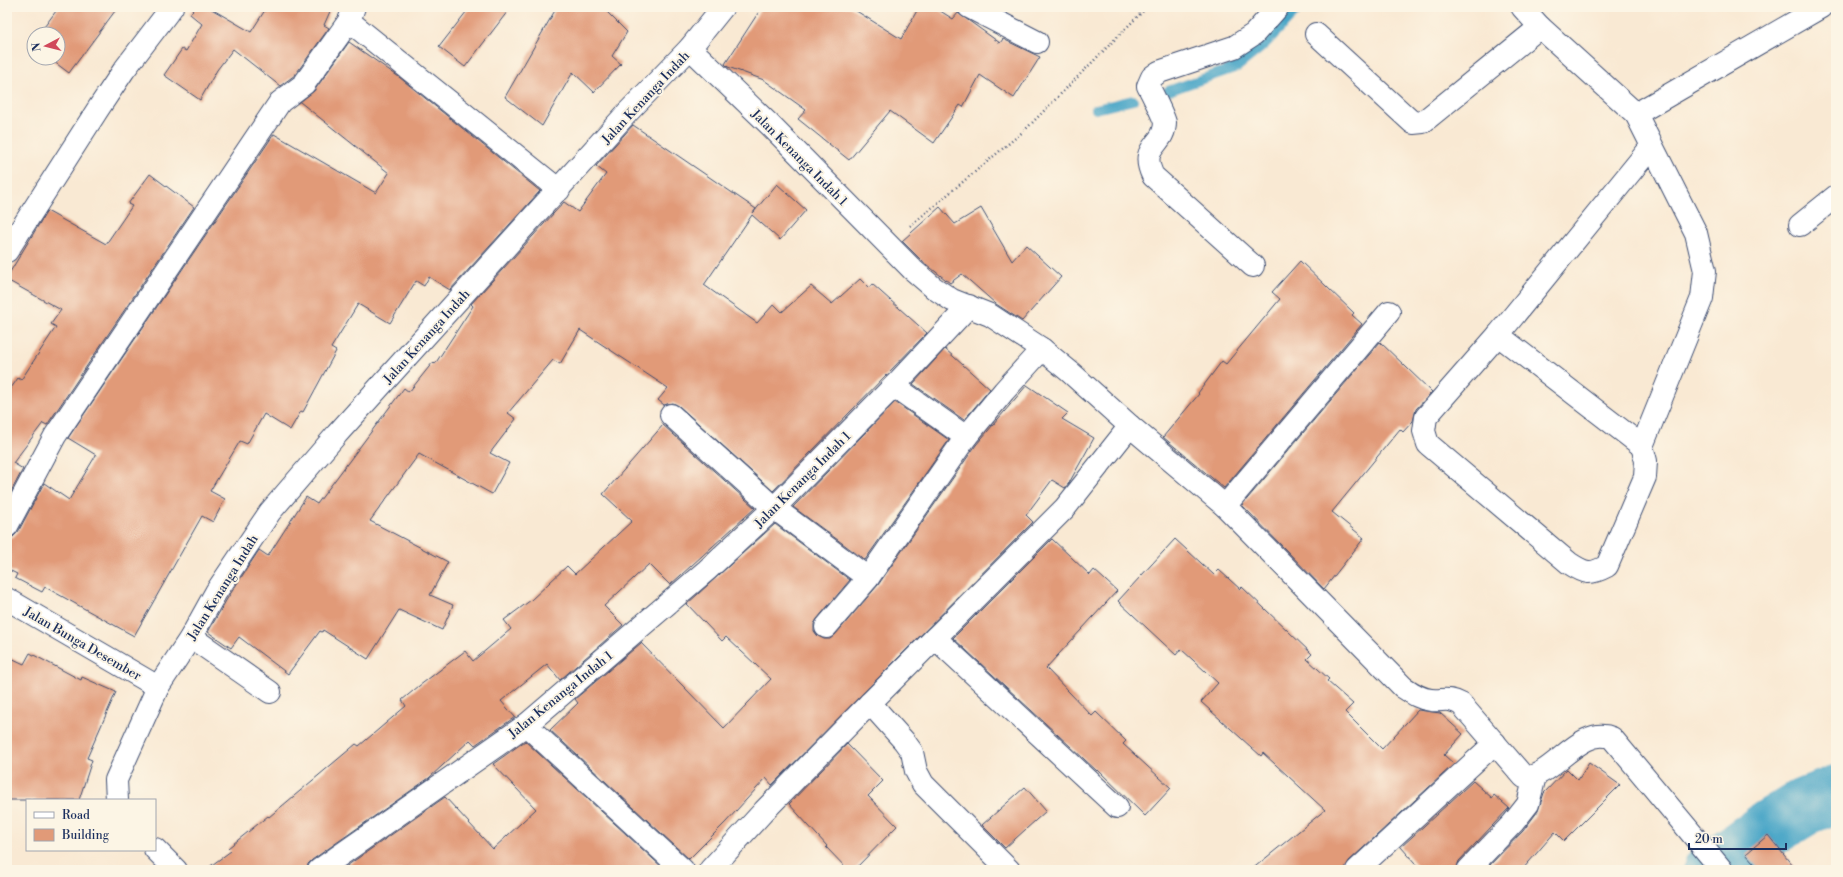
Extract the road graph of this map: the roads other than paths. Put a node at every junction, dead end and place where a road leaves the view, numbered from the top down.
1 (172, 7) edge
2 (723, 7) edge
3 (969, 7) edge
4 (1278, 7) edge
5 (1522, 7) edge
6 (1821, 7) edge
7 (352, 14) edge
8 (1540, 27) junction
9 (1316, 34) dead end
10 (1037, 42) dead end
11 (690, 48) junction
12 (1636, 114) junction
13 (1652, 147) junction
14 (559, 190) junction
15 (1836, 196) edge
16 (1800, 225) dead end
17 (7, 251) edge
18 (1253, 266) dead end
19 (969, 306) junction
20 (1389, 312) dead end
21 (1498, 335) junction
22 (1042, 349) junction
23 (894, 386) junction
24 (671, 415) dead end
25 (1130, 426) junction
26 (966, 437) junction
27 (1642, 446) junction
28 (1225, 506) junction
29 (774, 508) junction
30 (7, 526) edge
31 (868, 578) junction
32 (7, 599) edge
33 (826, 627) dead end
34 (191, 637) junction
35 (935, 638) junction
36 (158, 687) junction
37 (270, 692) dead end
38 (870, 702) junction
39 (526, 725) junction
40 (1495, 743) junction
41 (1535, 776) junction
42 (117, 799) edge
43 (1117, 807) dead end
44 (319, 870) edge
45 (683, 870) edge
46 (710, 870) edge
47 (1009, 870) edge
48 (1357, 870) edge
49 (1468, 870) edge
50 (1722, 870) edge

1 - 17 street
2 - 11 street, Jalan Kenanga Indah
3 - 10 street
4 - 18 street
5 - 8 street
6 - 12 street
7 - 14 street
7 - 30 street
8 - 9 street
8 - 12 street
11 - 14 street, Jalan Kenanga Indah
11 - 19 street, Jalan Kenanga Indah 1
12 - 13 street
13 - 21 street
13 - 27 street
14 - 34 street, Jalan Kenanga Indah
15 - 16 street
19 - 22 street
19 - 23 street, Jalan Kenanga Indah 1
20 - 28 street
21 - 27 street
21 - 27 street
22 - 25 street
22 - 26 street
23 - 26 street
23 - 29 street, Jalan Kenanga Indah 1
24 - 29 street
25 - 28 street
25 - 35 street
26 - 31 street
28 - 40 street
29 - 31 street
29 - 39 street, Jalan Kenanga Indah 1
31 - 33 street
32 - 36 street, Jalan Bunga Desember
34 - 36 street, Jalan Kenanga Indah
34 - 37 street
35 - 38 street
35 - 43 street
36 - 42 street, Jalan Kenanga Indah
38 - 46 street
38 - 47 street
39 - 44 street, Jalan Kenanga Indah 1
39 - 45 street
40 - 41 street
40 - 48 street
41 - 49 street
41 - 50 street

